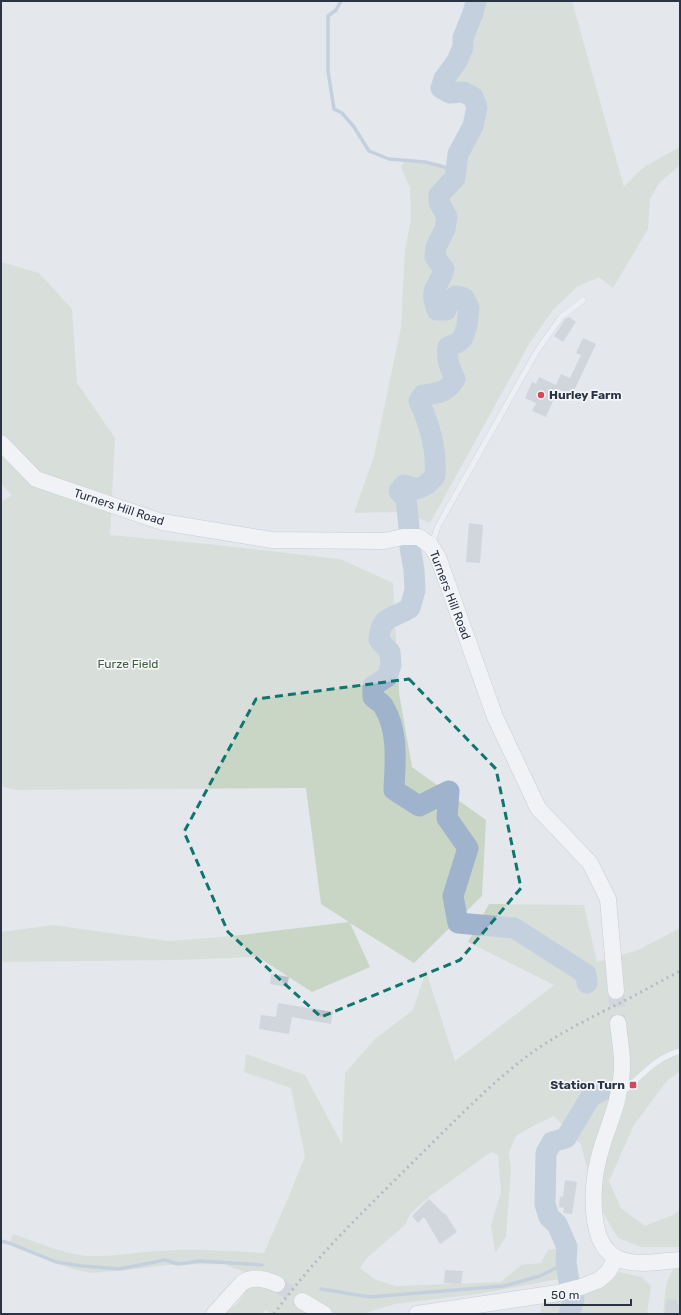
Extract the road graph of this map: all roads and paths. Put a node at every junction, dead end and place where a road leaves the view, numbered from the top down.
1 (583, 300) dead end
2 (1, 443) edge
3 (431, 546) junction
4 (616, 991) tunnel mouth
5 (618, 1023) tunnel mouth
6 (680, 1051) edge
7 (618, 1097) junction
8 (616, 1258) junction
9 (680, 1260) edge
10 (277, 1284) tunnel mouth
11 (302, 1301) tunnel mouth
12 (214, 1314) edge
13 (324, 1314) edge
14 (417, 1314) edge

1 - 3 lane
2 - 3 main road, Turners Hill Road
3 - 4 main road, Turners Hill Road
5 - 7 main road
6 - 7 lane
7 - 8 main road
8 - 9 main road
8 - 14 main road
10 - 12 main road
11 - 13 main road

